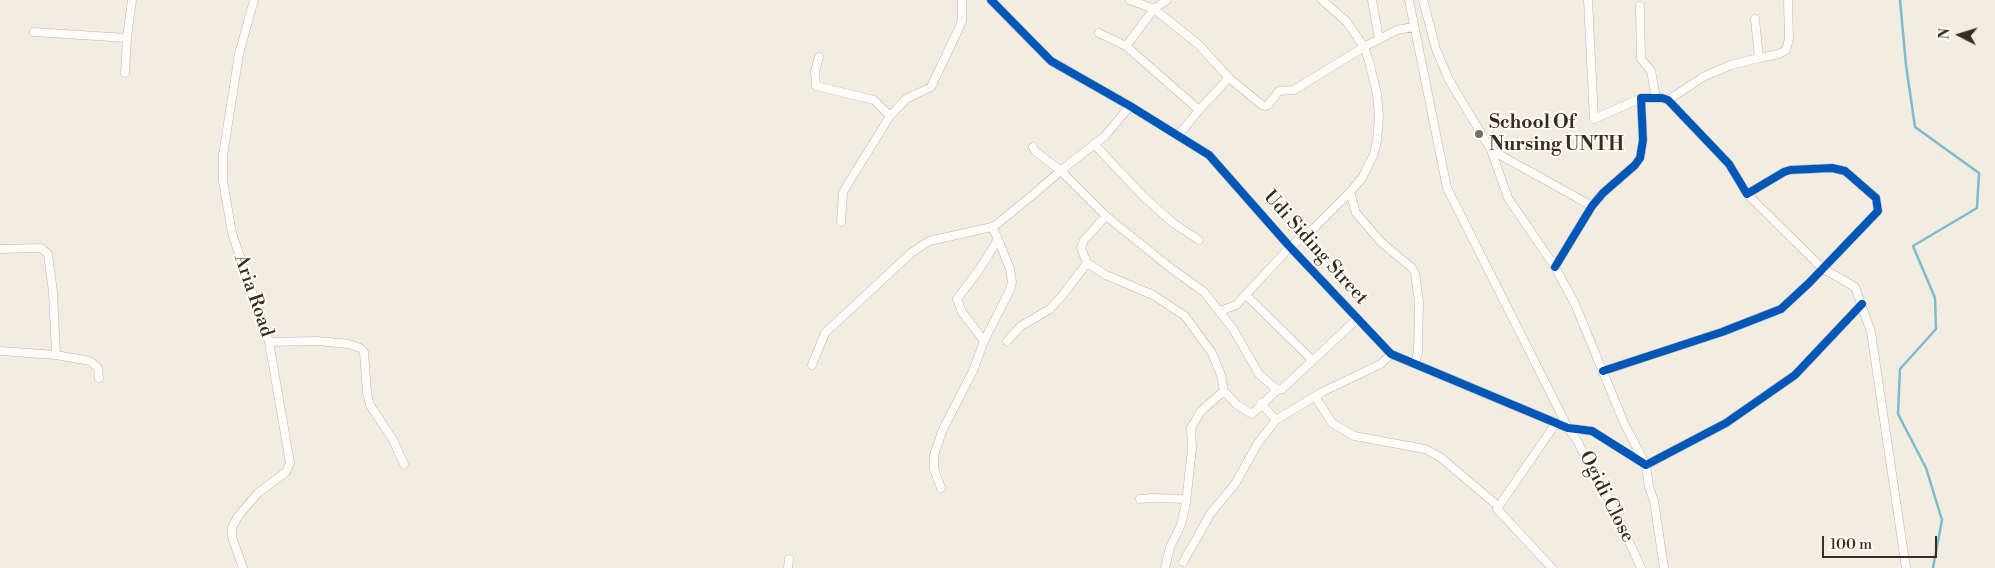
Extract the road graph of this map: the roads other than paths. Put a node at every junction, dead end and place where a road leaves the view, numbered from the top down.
1 (132, 0) edge
2 (254, 0) edge
3 (962, 0) edge
4 (991, 0) edge
5 (1130, 0) edge
6 (1167, 0) edge
7 (1322, 0) edge
8 (1372, 0) edge
9 (1409, 0) edge
10 (1423, 0) edge
11 (1588, 0) edge
12 (1788, 0) edge
13 (1640, 6) dead end
14 (1154, 9) junction
15 (1755, 19) dead end
16 (1413, 27) junction
17 (34, 32) dead end
18 (1099, 33) dead end
19 (127, 38) junction
20 (1379, 40) junction
21 (1126, 46) junction
22 (1364, 47) junction
23 (819, 57) dead end
24 (1759, 58) junction
25 (126, 73) dead end
26 (1229, 78) junction
27 (1641, 98) junction
28 (1656, 98) junction
29 (1668, 100) junction
30 (1130, 106) junction
31 (1199, 110) junction
32 (890, 116) junction
33 (1178, 136) junction
34 (1094, 144) junction
35 (1033, 147) dead end
36 (1491, 150) junction
37 (1061, 171) junction
38 (1350, 192) junction
39 (1747, 194) junction
40 (1592, 206) junction
41 (1106, 216) junction
42 (841, 222) dead end
43 (992, 227) junction
44 (998, 239) junction
45 (1199, 240) dead end
46 (1290, 247) junction
47 (0, 249) edge
48 (1087, 263) junction
49 (1555, 267) junction
50 (1822, 268) junction
51 (1246, 295) junction
52 (1862, 304) junction
53 (1220, 311) junction
54 (1357, 319) junction
55 (984, 341) junction
56 (1006, 341) dead end
57 (269, 342) junction
58 (0, 351) edge
59 (1392, 354) junction
60 (56, 355) junction
61 (1312, 360) junction
62 (1414, 364) junction
63 (812, 366) dead end
64 (1603, 371) junction
65 (99, 378) dead end
66 (1277, 390) junction
67 (1224, 391) junction
68 (1315, 396) junction
69 (1261, 403) junction
70 (1276, 420) junction
71 (1556, 424) junction
72 (1568, 428) junction
73 (404, 464) dead end
74 (1646, 465) junction
75 (941, 488) dead end
76 (1140, 499) dead end
77 (1186, 500) junction
78 (1498, 506) junction
79 (789, 558) dead end
80 (1183, 562) dead end
81 (243, 568) edge
82 (788, 568) edge
83 (1164, 568) edge
84 (1552, 568) edge
85 (1641, 568) edge
86 (1664, 568) edge
87 (1906, 568) edge

1 - 19 street
2 - 57 street, Aria Road
3 - 32 street
4 - 30 street, Udi Siding Street
5 - 14 street
6 - 14 street
7 - 22 street
8 - 20 street
9 - 16 street, Ogidi Close
10 - 36 street
11 - 27 street
12 - 24 street
13 - 28 street
14 - 21 street
14 - 26 street
15 - 24 street
16 - 20 street
16 - 72 street, Ogidi Close
17 - 19 street
18 - 21 street
19 - 25 street
20 - 22 street
21 - 31 street
22 - 26 street
22 - 38 street
23 - 32 street
24 - 29 street
26 - 31 street
27 - 28 street
27 - 40 street
28 - 29 street
29 - 39 street
30 - 33 street, Udi Siding Street
30 - 34 street
31 - 33 street
32 - 42 street
33 - 46 street, Udi Siding Street
34 - 37 street
34 - 45 street
35 - 37 street
36 - 40 street
36 - 49 street
37 - 41 street
37 - 43 street
38 - 46 street
38 - 62 street
39 - 50 street
39 - 50 street
40 - 49 street
41 - 48 street
41 - 53 street
43 - 44 street
43 - 63 street
44 - 55 street
44 - 55 street
46 - 51 street
46 - 54 street, Udi Siding Street
47 - 60 street
48 - 56 street
48 - 67 street
49 - 64 street
50 - 52 street
50 - 64 street
51 - 53 street
51 - 61 street
52 - 74 street
52 - 87 street
53 - 66 street
54 - 59 street, Udi Siding Street
54 - 61 street
55 - 75 street
57 - 73 street
57 - 81 street, Aria Road
58 - 60 street
59 - 62 street, Udi Siding Street
59 - 68 street
60 - 65 street
61 - 66 street
62 - 71 street, Udi Siding Street
64 - 74 street
66 - 69 street
67 - 69 street
67 - 77 street
68 - 70 street
68 - 78 street
69 - 70 street
70 - 80 street
71 - 72 street, Udi Siding Street
71 - 78 street
72 - 74 street, Udi Siding Street
72 - 85 street, Ogidi Close
74 - 86 street
76 - 77 street
77 - 83 street
78 - 84 street
79 - 82 street

